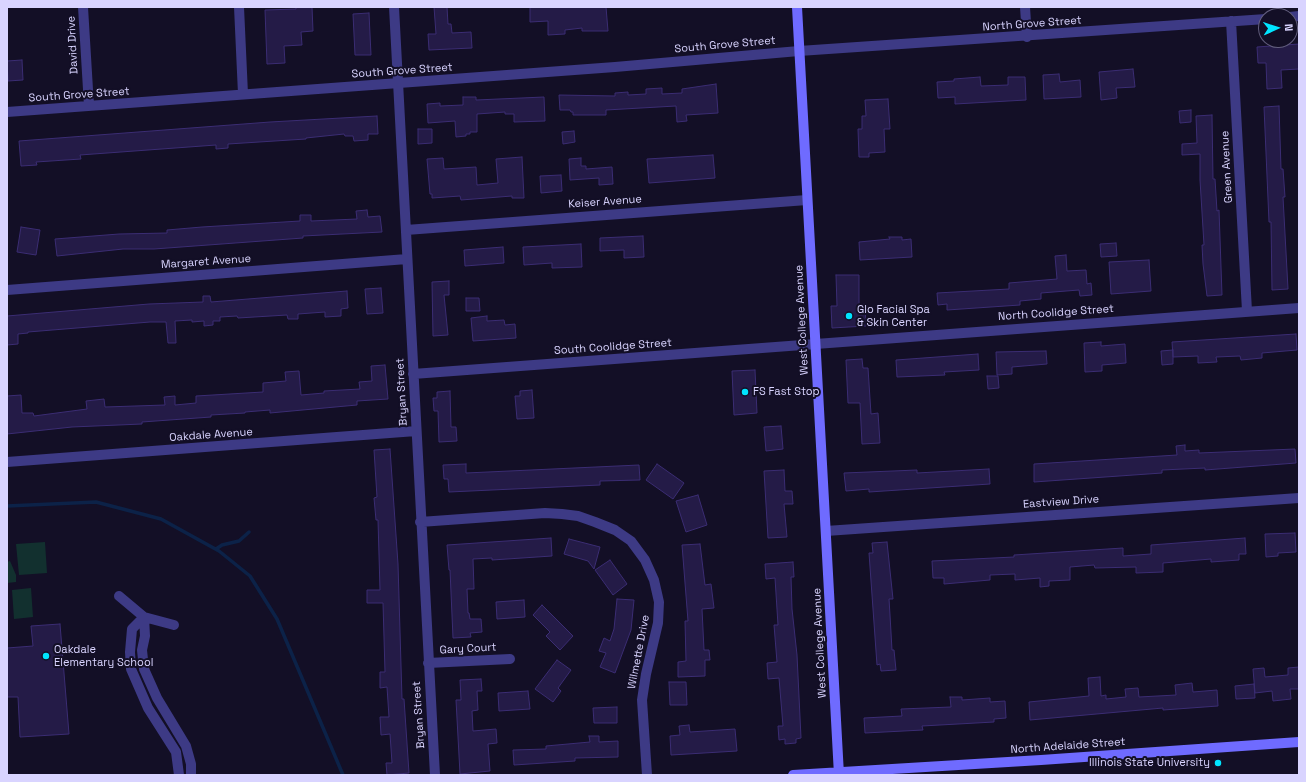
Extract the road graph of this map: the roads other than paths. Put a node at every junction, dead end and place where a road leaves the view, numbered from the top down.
1 (83, 7) edge
2 (239, 7) edge
3 (394, 7) edge
4 (797, 7) edge
5 (1025, 7) edge
6 (1258, 20) edge
7 (1231, 22) junction
8 (1027, 37) junction
9 (799, 51) junction
10 (398, 83) junction
11 (243, 94) junction
12 (89, 106) junction
13 (7, 112) edge
14 (807, 200) junction
15 (406, 230) junction
16 (407, 259) junction
17 (7, 290) edge
18 (1299, 308) edge
19 (1247, 311) junction
20 (815, 342) junction
21 (413, 374) junction
22 (416, 431) junction
23 (7, 462) edge
24 (1299, 498) edge
25 (420, 522) junction
26 (826, 531) junction
27 (119, 596) dead end
28 (144, 617) junction
29 (174, 625) dead end
30 (510, 659) dead end
31 (428, 663) junction
32 (151, 685) junction
33 (140, 690) junction
34 (171, 721) junction
35 (160, 727) junction
36 (1299, 742) edge
37 (839, 774) edge
38 (179, 775) edge
39 (191, 775) edge
40 (435, 775) edge
41 (647, 775) edge
42 (793, 775) edge

1 - 12 street, David Drive
2 - 11 street
3 - 10 street, Bryan Street
4 - 9 main road, West College Avenue
5 - 8 street
6 - 7 street, North Grove Street
7 - 8 street, North Grove Street
7 - 19 street, Green Avenue
8 - 9 street, North Grove Street
9 - 10 street, South Grove Street
9 - 14 main road, West College Avenue
10 - 11 street, South Grove Street
10 - 15 street, Bryan Street
11 - 12 street, South Grove Street
12 - 13 street, South Grove Street
14 - 15 street, Keiser Avenue
14 - 20 main road, West College Avenue
15 - 16 street, Bryan Street
16 - 17 street, Margaret Avenue
16 - 21 street, Bryan Street
18 - 19 street, North Coolidge Street
19 - 20 street, North Coolidge Street
20 - 21 street, South Coolidge Street
20 - 26 main road, West College Avenue
21 - 22 street, Bryan Street
22 - 23 street, Oakdale Avenue
22 - 25 street, Bryan Street
24 - 26 street, Eastview Drive
25 - 31 street, Bryan Street
25 - 41 street, Wilmette Drive
26 - 37 main road, West College Avenue
27 - 28 street
28 - 29 street
28 - 32 street
28 - 33 street
30 - 31 street, Gary Court
31 - 40 street, Bryan Street
32 - 33 street
32 - 34 street
33 - 35 street
34 - 35 street
34 - 39 street
35 - 38 street
36 - 37 main road, North Adelaide Street
37 - 42 main road, North Adelaide Street

